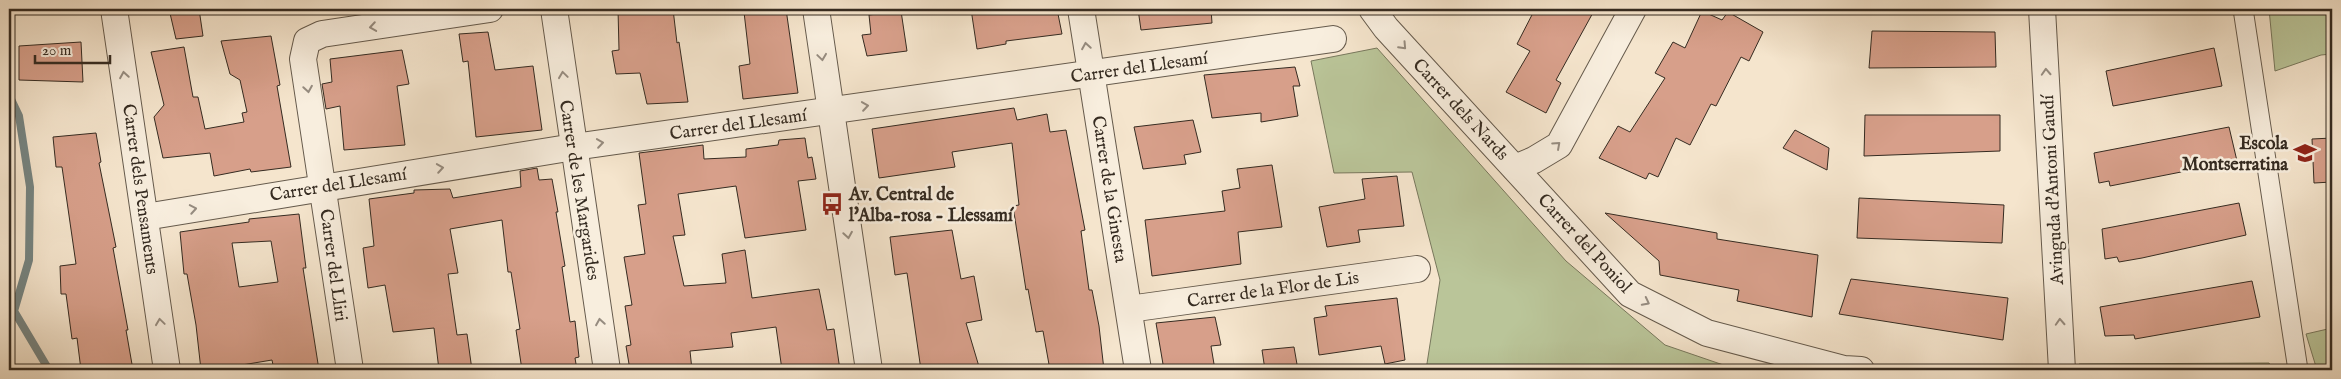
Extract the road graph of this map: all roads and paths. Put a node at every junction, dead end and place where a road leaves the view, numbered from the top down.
1 (114, 9) edge
2 (490, 9) edge
3 (554, 9) edge
4 (816, 9) edge
5 (1081, 9) edge
6 (1372, 9) edge
7 (1633, 9) edge
8 (2042, 9) edge
9 (2243, 9) edge
10 (1333, 39) dead end
11 (1090, 74) junction
12 (830, 111) junction
13 (574, 147) junction
14 (1514, 168) junction
15 (323, 186) junction
16 (145, 217) junction
17 (1416, 269) dead end
18 (1129, 309) junction
19 (167, 370) edge
20 (350, 370) edge
21 (608, 370) edge
22 (869, 370) edge
23 (1138, 370) edge
24 (1861, 370) edge
25 (2062, 370) edge
26 (2298, 370) edge

16 -> 1 street, Carrer dels Pensaments
2 -> 15 street, Carrer del Lliri
13 -> 3 street, Carrer de les Margarides
4 -> 12 street
11 -> 5 street, Carrer de la Ginesta
6 -> 14 street, Carrer dels Nards
14 -> 7 street, Carrer dels Nards
25 -> 8 street, Avinguda d'Antoni Gaudí
9 - 26 street
10 - 11 street, Carrer del Llesamí
12 -> 11 street, Carrer del Llesamí
11 - 18 street, Carrer de la Ginesta
13 -> 12 street, Carrer del Llesamí
12 -> 22 street
15 -> 13 street, Carrer del Llesamí
21 -> 13 street, Carrer de les Margarides
14 -> 24 street, Carrer del Poniol
16 -> 15 street, Carrer del Llesamí
15 - 20 street, Carrer del Lliri
19 -> 16 street, Carrer dels Pensaments
17 - 18 street, Carrer de la Flor de Lis
18 - 23 street, Carrer de la Ginesta

